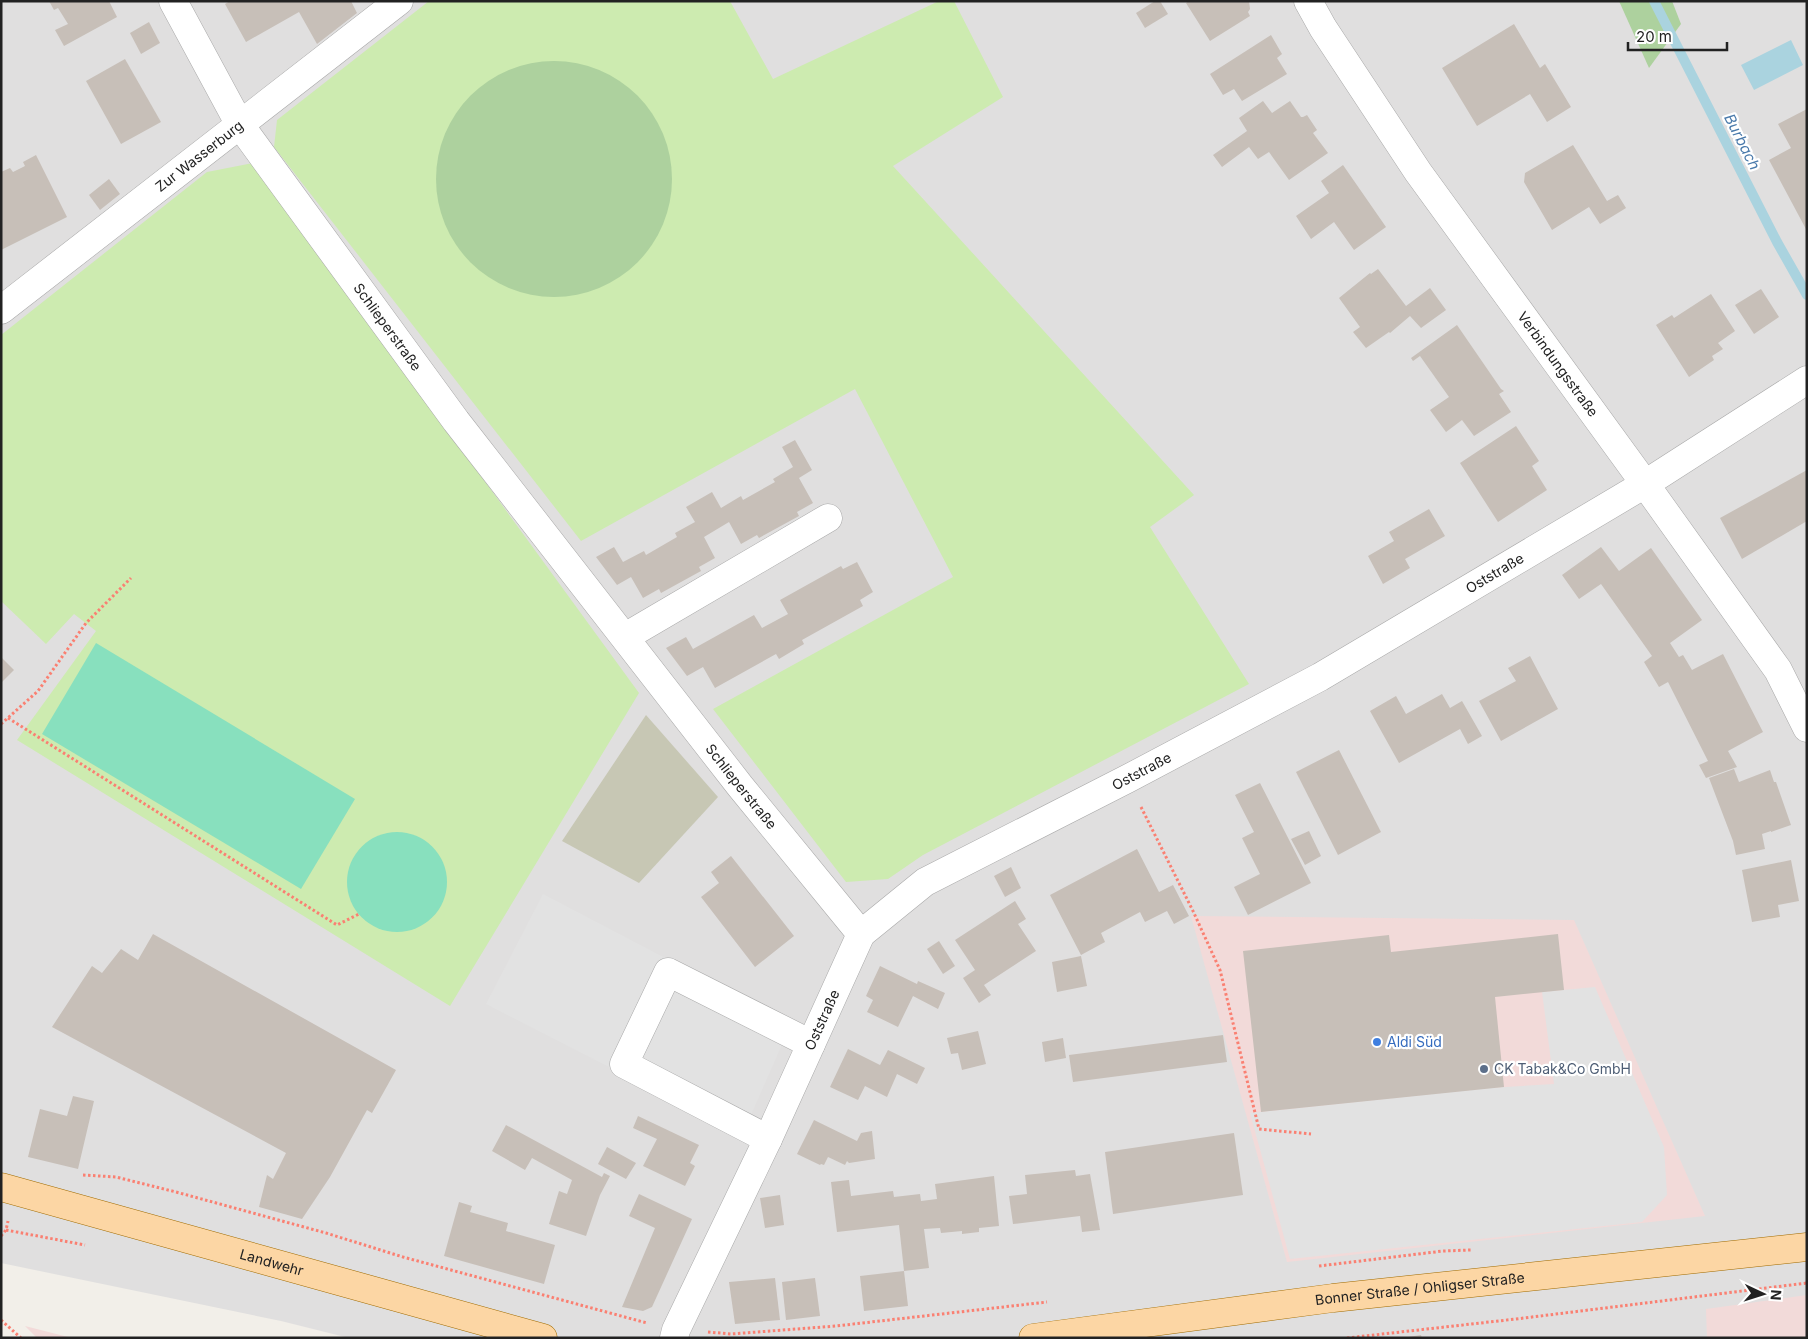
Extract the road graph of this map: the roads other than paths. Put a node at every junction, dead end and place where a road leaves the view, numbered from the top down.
1 (173, 1) edge
2 (399, 1) edge
3 (1308, 1) edge
4 (240, 125) junction
5 (1, 310) edge
6 (1807, 380) edge
7 (1646, 484) junction
8 (828, 518) dead end
9 (625, 637) junction
10 (1807, 728) edge
11 (861, 934) junction
12 (811, 1044) junction
13 (768, 1139) junction
14 (1, 1187) edge
15 (1807, 1247) edge
16 (675, 1334) edge
17 (543, 1338) edge
18 (1033, 1338) edge

1 - 4 street, Schlieperstraße
2 - 4 street, Zur Wasserburg
3 - 7 street, Verbindungsstraße
4 - 5 street, Zur Wasserburg
4 - 9 street, Schlieperstraße
6 - 7 street, Oststraße
7 - 10 street, Verbindungsstraße
7 - 11 street, Oststraße
8 - 9 street
9 - 11 street, Schlieperstraße
11 - 12 street, Oststraße
12 - 13 street, Oststraße
12 - 13 street
13 - 16 street, Oststraße
14 - 17 main road, Landwehr
15 - 18 main road, Bonner Straße / Ohligser Straße

